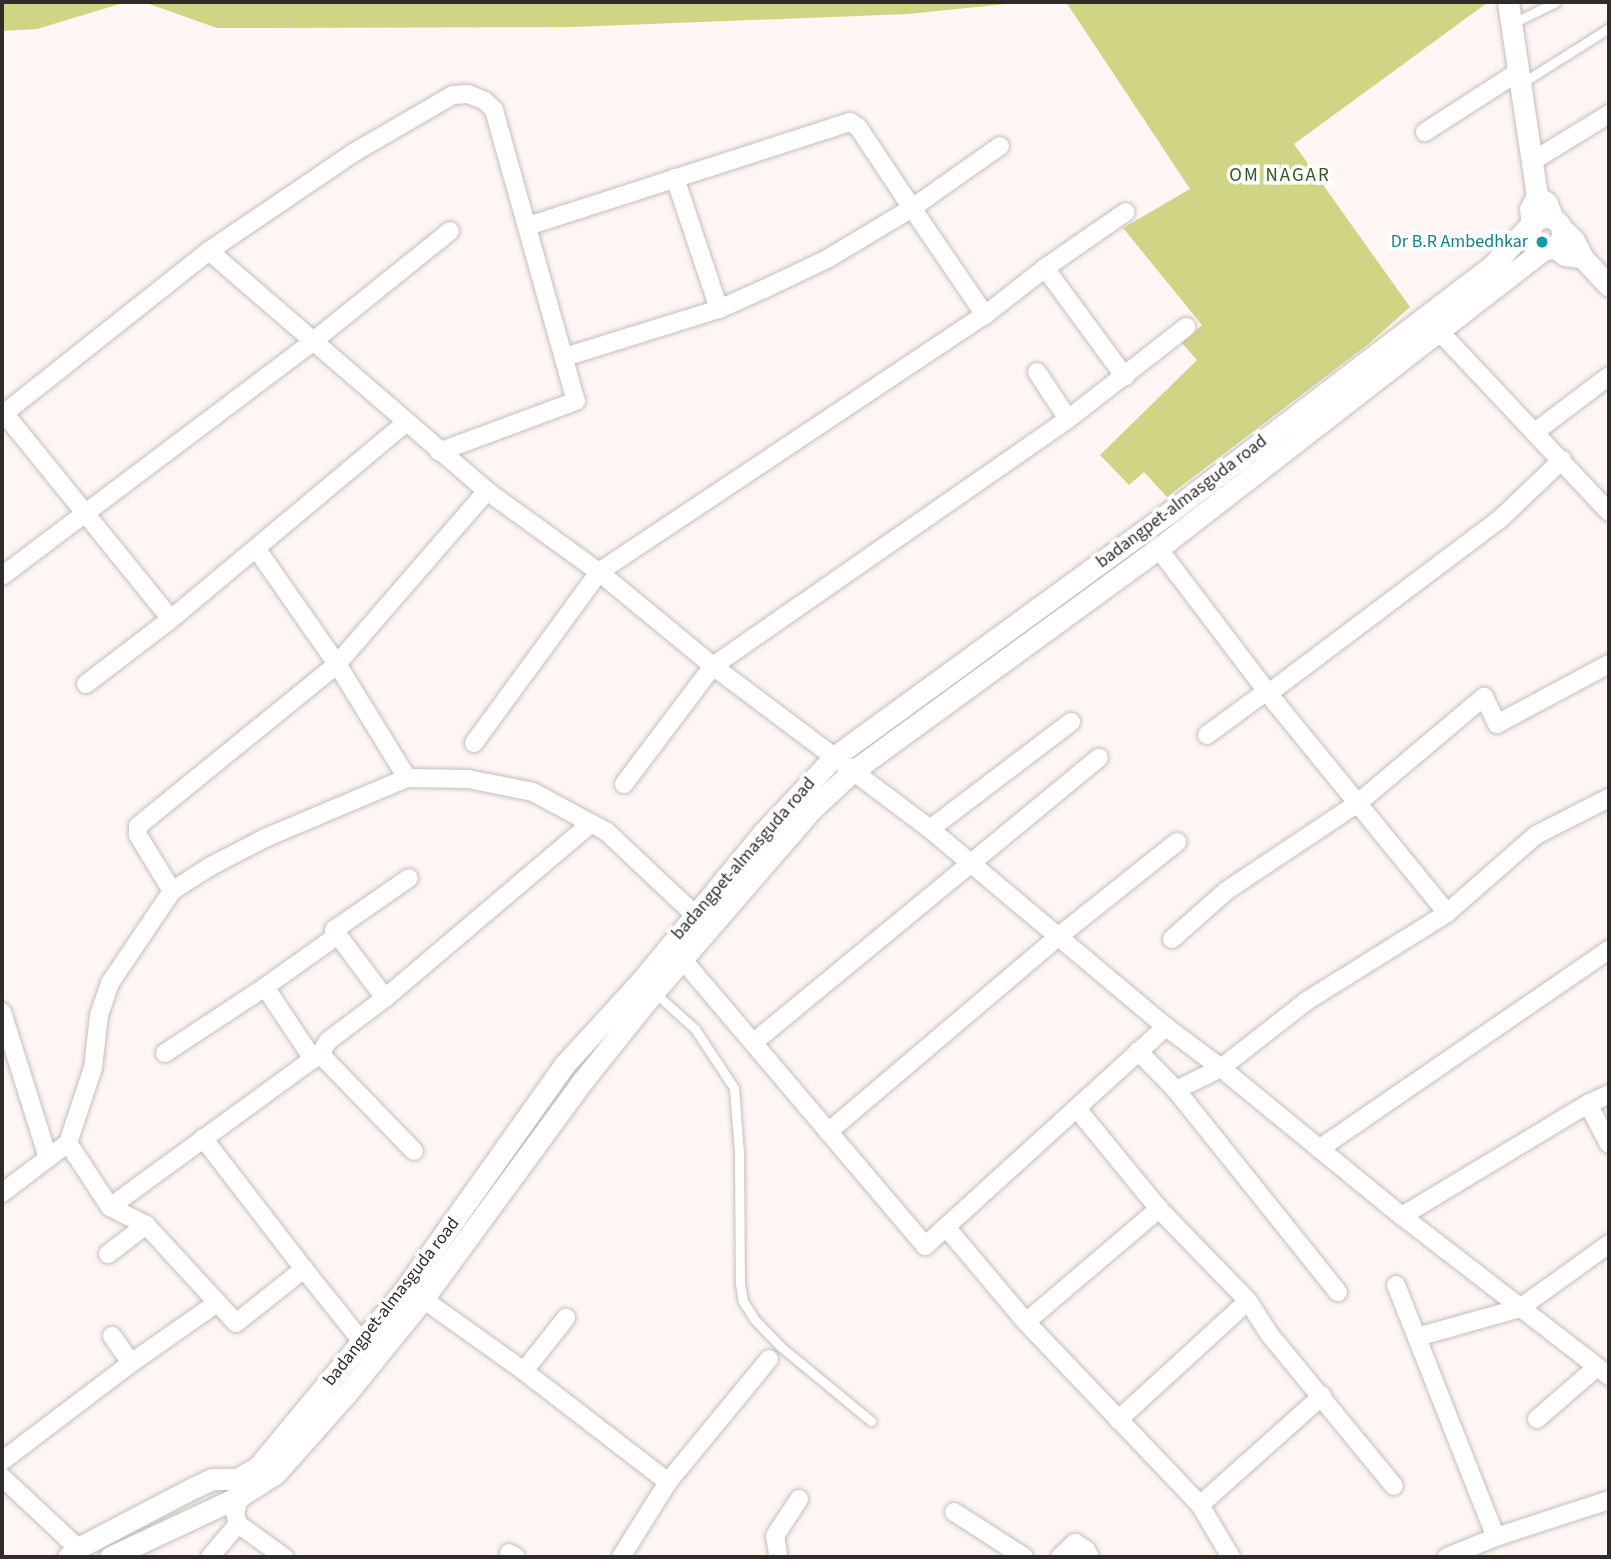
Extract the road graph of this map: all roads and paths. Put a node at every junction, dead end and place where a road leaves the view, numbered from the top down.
1 (1508, 2) edge
2 (1556, 2) edge
3 (1511, 24) junction
4 (1609, 28) edge
5 (1519, 78) junction
6 (1609, 114) edge
7 (1425, 132) dead end
8 (1000, 146) dead end
9 (1531, 162) junction
10 (675, 178) junction
11 (912, 208) junction
12 (1126, 212) dead end
13 (528, 226) junction
14 (450, 231) dead end
15 (1545, 238) junction
16 (209, 251) junction
17 (1045, 268) junction
18 (1606, 277) edge
19 (719, 309) junction
20 (985, 315) junction
21 (1186, 327) dead end
22 (1440, 332) junction
23 (312, 342) junction
24 (565, 357) junction
25 (1037, 372) dead end
26 (1609, 376) edge
27 (1125, 377) junction
28 (3, 414) edge
29 (1068, 419) junction
30 (405, 423) junction
31 (1535, 432) junction
32 (439, 452) junction
33 (1562, 460) junction
34 (487, 491) junction
35 (1609, 512) edge
36 (85, 513) junction
37 (256, 548) junction
38 (1158, 548) junction
39 (599, 572) junction
40 (2, 576) edge
41 (171, 619) junction
42 (337, 664) junction
43 (1609, 664) edge
44 (713, 666) junction
45 (86, 684) dead end
46 (1268, 692) junction
47 (1071, 722) dead end
48 (1208, 735) dead end
49 (474, 743) dead end
50 (834, 757) junction
51 (1099, 758) dead end
52 (853, 771) junction
53 (407, 778) junction
54 (624, 784) dead end
55 (1609, 798) edge
56 (1358, 803) junction
57 (591, 823) junction
58 (930, 829) junction
59 (1177, 842) dead end
60 (970, 864) junction
61 (409, 878) dead end
62 (172, 891) junction
63 (1447, 913) junction
64 (696, 916) junction
65 (338, 935) junction
66 (1059, 936) junction
67 (1172, 939) dead end
68 (1609, 950) edge
69 (682, 959) junction
70 (265, 987) junction
71 (654, 992) junction
72 (385, 998) junction
73 (2, 1012) edge
74 (1166, 1027) junction
75 (754, 1042) junction
76 (1138, 1051) junction
77 (165, 1053) dead end
78 (316, 1056) junction
79 (1221, 1068) junction
80 (1176, 1090) junction
81 (1609, 1094) edge
82 (1588, 1104) junction
83 (1078, 1110) junction
84 (828, 1132) junction
85 (203, 1138) junction
86 (68, 1143) junction
87 (1609, 1144) edge
88 (1319, 1149) junction
89 (414, 1151) dead end
90 (48, 1158) junction
91 (2, 1193) edge
92 (110, 1207) junction
93 (1159, 1209) junction
94 (1402, 1216) junction
95 (146, 1224) junction
96 (946, 1227) junction
97 (1609, 1244) edge
98 (108, 1254) dead end
99 (304, 1269) junction
100 (1396, 1285) dead end
101 (1338, 1292) dead end
102 (423, 1299) junction
103 (1248, 1301) junction
104 (217, 1303) junction
105 (1520, 1308) junction
106 (565, 1318) dead end
107 (1026, 1322) junction
108 (112, 1336) dead end
109 (1417, 1337) junction
110 (363, 1343) junction
111 (775, 1352) junction
112 (131, 1363) junction
113 (524, 1371) junction
114 (1603, 1372) edge
115 (1322, 1396) junction
116 (1537, 1419) dead end
117 (1118, 1420) junction
118 (871, 1421) dead end
119 (2, 1461) edge
120 (2, 1477) edge
121 (668, 1482) junction
122 (1394, 1486) dead end
123 (238, 1488) junction
124 (799, 1499) dead end
125 (1200, 1505) junction
126 (1608, 1506) edge
127 (954, 1512) dead end
128 (238, 1524) junction
129 (1496, 1537) junction
130 (73, 1553) edge
131 (779, 1556) edge
132 (110, 1557) edge
133 (210, 1557) edge
134 (284, 1557) edge
135 (621, 1557) edge
136 (1024, 1557) edge
137 (1060, 1557) edge
138 (1090, 1557) edge
139 (1231, 1557) edge
140 (1447, 1557) edge

1 - 3 street
2 - 3 lane
3 - 5 street
4 - 5 lane
5 - 7 street
5 - 9 street
6 - 9 street
8 - 11 street
9 - 15 street
10 - 11 street
10 - 13 street
10 - 19 street
11 - 19 street
11 - 20 street
12 - 17 street
13 - 16 street
13 - 24 street
14 - 23 street
15 - 18 street
15 - 22 street, badangpet-almasguda road
15 - 50 street, badangpet-almasguda road
16 - 23 street
16 - 28 street
17 - 20 street
17 - 27 street
19 - 24 street
20 - 39 street
21 - 27 street
22 - 31 street
22 - 38 street, badangpet-almasguda road
23 - 30 street
23 - 36 street
24 - 32 street
25 - 29 street
26 - 31 street
27 - 29 street
28 - 36 street
29 - 44 street
30 - 32 street
30 - 37 street
31 - 33 street
32 - 34 street
33 - 35 street
33 - 46 street
34 - 39 street
34 - 42 street
36 - 40 street
36 - 41 street
37 - 41 street
37 - 42 street
38 - 46 street
38 - 52 street, badangpet-almasguda road
39 - 44 street
39 - 49 street
41 - 45 street
42 - 53 street
42 - 62 street
43 - 56 street
44 - 50 street
44 - 54 street
46 - 48 street
46 - 56 street
47 - 58 street
50 - 52 street
50 - 64 street, badangpet-almasguda road
51 - 60 street
52 - 58 street
52 - 69 street, badangpet-almasguda road
53 - 57 street
53 - 62 street
55 - 63 street
56 - 63 street
56 - 67 street
57 - 64 street
57 - 72 street
58 - 60 street
59 - 66 street
60 - 66 street
60 - 75 street
61 - 65 street
62 - 86 street
63 - 79 street
64 - 110 street, badangpet-almasguda road
65 - 70 street
65 - 72 street
66 - 74 street
66 - 84 street
68 - 88 street
69 - 71 street, badangpet-almasguda road
69 - 75 street
70 - 77 street
70 - 78 street
71 - 102 street, badangpet-almasguda road
71 - 111 lane
72 - 78 street
73 - 90 street
74 - 76 street
74 - 79 street
75 - 84 street
76 - 80 street
76 - 83 street
78 - 85 street
78 - 89 street
79 - 80 street
79 - 88 street
80 - 101 street
81 - 82 street
82 - 87 street
82 - 94 street
83 - 93 street
83 - 96 street
84 - 96 street
85 - 92 street
85 - 99 street
86 - 90 street
86 - 92 street
88 - 94 street
90 - 91 street
92 - 95 street
93 - 103 street
93 - 107 street
94 - 105 street
95 - 98 street
95 - 104 street
96 - 107 street
97 - 105 street
99 - 104 street
99 - 110 street
100 - 109 street
102 - 113 street
102 - 123 street, badangpet-almasguda road
103 - 115 street
103 - 117 street
104 - 112 street
105 - 109 street
105 - 114 street
106 - 113 street
107 - 117 street
108 - 112 street
109 - 129 street
110 - 123 street, badangpet-almasguda road
111 - 118 lane
111 - 121 street
112 - 119 street
113 - 121 street
114 - 116 street
115 - 122 street
115 - 125 street
117 - 125 street
120 - 130 street
121 - 135 street
123 - 128 street
123 - 130 street, badangpet-almasguda road
123 - 132 street, badangpet-almasguda road
124 - 131 street
125 - 139 street
126 - 129 street
127 - 136 street
128 - 133 street
128 - 134 street
129 - 140 street
137 - 138 street

